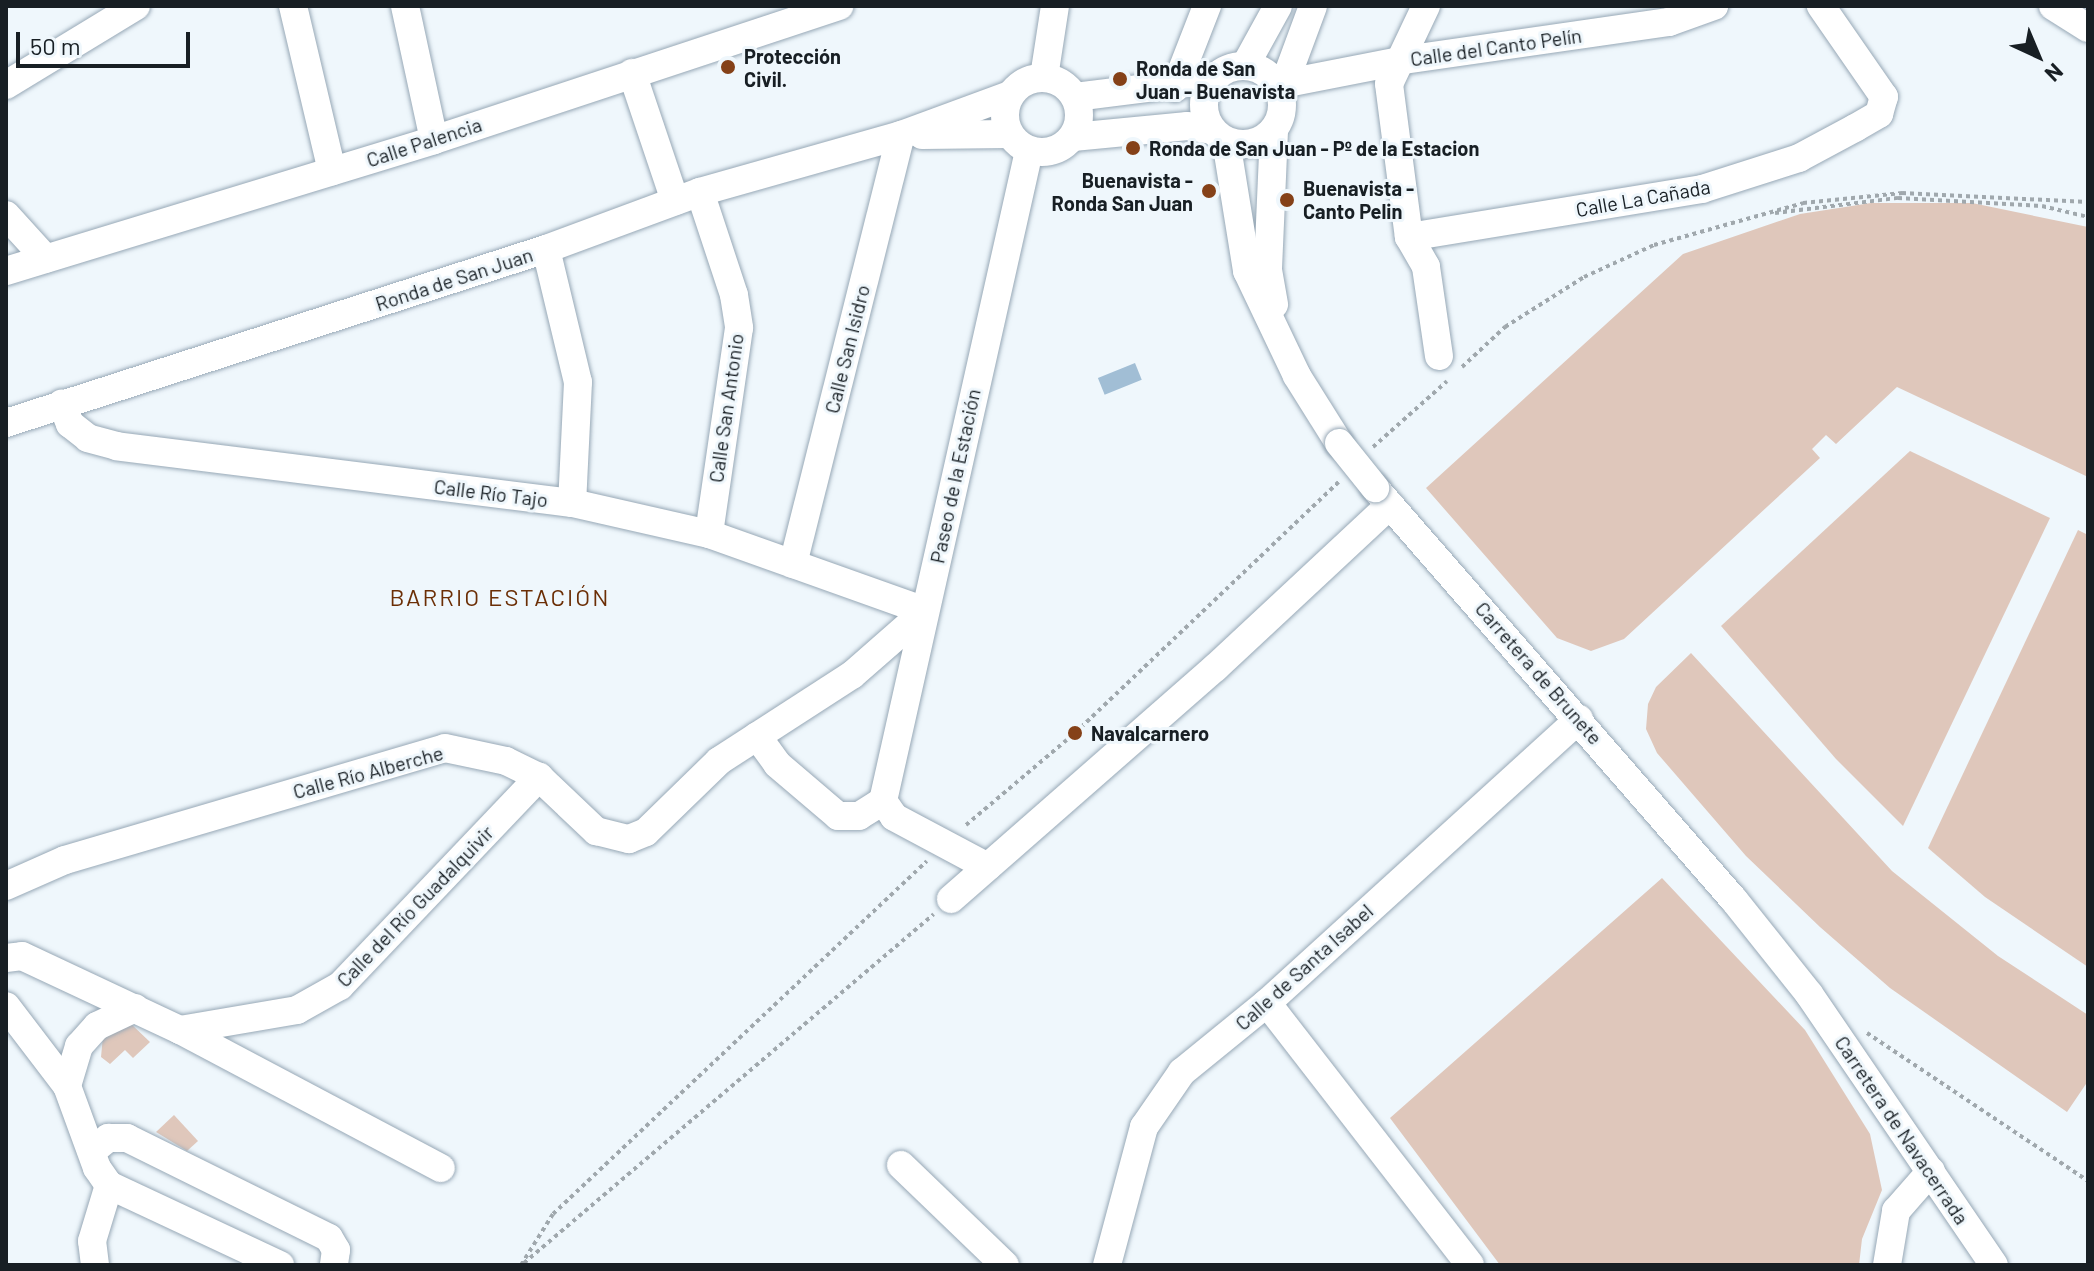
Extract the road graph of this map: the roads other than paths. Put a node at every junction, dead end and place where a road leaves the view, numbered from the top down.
1 (136, 6) edge
2 (293, 6) edge
3 (405, 6) edge
4 (839, 6) edge
5 (1055, 6) edge
6 (1207, 6) edge
7 (1278, 6) edge
8 (1313, 6) edge
9 (1426, 6) edge
10 (1714, 6) edge
11 (1821, 6) edge
12 (2053, 6) edge
13 (2088, 28) edge
14 (1404, 60) junction
15 (1245, 66) junction
16 (632, 73) junction
17 (1044, 77) junction
18 (1212, 80) junction
19 (6, 85) edge
20 (1277, 85) junction
21 (1175, 88) junction
22 (1010, 95) junction
23 (1075, 97) junction
24 (1274, 131) junction
25 (901, 135) junction
26 (1219, 136) junction
27 (1073, 137) junction
28 (434, 140) junction
29 (1019, 143) junction
30 (332, 171) junction
31 (688, 196) junction
32 (6, 215) edge
33 (1409, 237) junction
34 (546, 249) junction
35 (46, 259) junction
36 (6, 271) edge
37 (1281, 345) junction
38 (1439, 356) dead end
39 (62, 404) junction
40 (6, 423) edge
41 (1383, 496) junction
42 (572, 503) junction
43 (709, 534) junction
44 (793, 564) junction
45 (925, 611) junction
46 (1579, 719) junction
47 (757, 736) junction
48 (539, 777) junction
49 (883, 801) junction
50 (988, 867) junction
51 (6, 886) edge
52 (951, 899) road end
53 (6, 958) edge
54 (1809, 994) joint
55 (1267, 1003) junction
56 (6, 1006) edge
57 (135, 1008) junction
58 (180, 1030) junction
59 (67, 1086) junction
60 (92, 1151) junction
61 (901, 1165) dead end
62 (441, 1168) dead end
63 (1931, 1171) junction
64 (109, 1185) junction
65 (95, 1265) edge
66 (280, 1265) edge
67 (334, 1265) edge
68 (1005, 1265) edge
69 (1107, 1265) edge
70 (1470, 1265) edge
71 (1887, 1265) edge
72 (1994, 1265) edge

1 - 19 street
2 - 30 street
3 - 28 street
4 - 16 street, Calle Palencia
5 - 17 street
6 - 21 street
7 - 15 street
8 - 20 street
9 - 14 street
10 - 14 street, Calle del Canto Pelín
11 - 33 street, Calle La Cañada
12 - 13 street
14 - 20 street, Calle del Canto Pelín
14 - 33 street
15 - 18 street
15 - 20 street
16 - 28 street, Calle Palencia
16 - 31 street, Calle San Antonio
17 - 22 street, Ronda de San Juan
17 - 23 street
18 - 21 street
18 - 26 street
20 - 24 street
21 - 23 street
22 - 25 street, Ronda de San Juan
22 - 29 street
23 - 27 street
24 - 26 street
24 - 37 street, Carretera de Brunete
25 - 29 street, Ronda de San Juan
25 - 31 street, Ronda de San Juan
25 - 44 street, Calle San Isidro
26 - 27 street, Ronda de San Juan
26 - 37 street, Carretera de Brunete
27 - 29 street, Ronda de San Juan
28 - 30 street, Calle Palencia
29 - 45 street, Paseo de la Estación
30 - 35 street, Calle Palencia
31 - 34 street, Ronda de San Juan
31 - 43 street, Calle San Antonio
32 - 35 street
33 - 38 street
34 - 39 street, Ronda de San Juan
34 - 42 street
35 - 36 street, Calle Palencia
37 - 41 street, Carretera de Brunete, bridge
39 - 40 street, Ronda de San Juan
39 - 42 street, Calle Río Tajo
41 - 46 street, Carretera de Brunete
41 - 50 street
42 - 43 street, Calle Río Tajo
43 - 44 street, Calle Río Tajo
44 - 45 street, Calle Río Tajo
45 - 47 street, Calle Río Alberche
45 - 49 street, Paseo de la Estación
46 - 54 street, Carretera de Brunete
46 - 55 street, Calle de Santa Isabel
47 - 48 street, Calle Río Alberche
47 - 49 street
48 - 51 street, Calle Río Alberche
48 - 58 street, Calle del Río Guadalquivir
49 - 50 street
50 - 52 street
53 - 57 street
54 - 63 street, Carretera de Navacerrada
55 - 69 street, Calle de Santa Isabel
55 - 70 street
56 - 59 street
57 - 58 street
57 - 59 street
58 - 62 street
59 - 60 street
60 - 64 street
60 - 67 street
61 - 68 street
63 - 71 street
63 - 72 street, Carretera de Navacerrada
64 - 65 street
64 - 66 street

